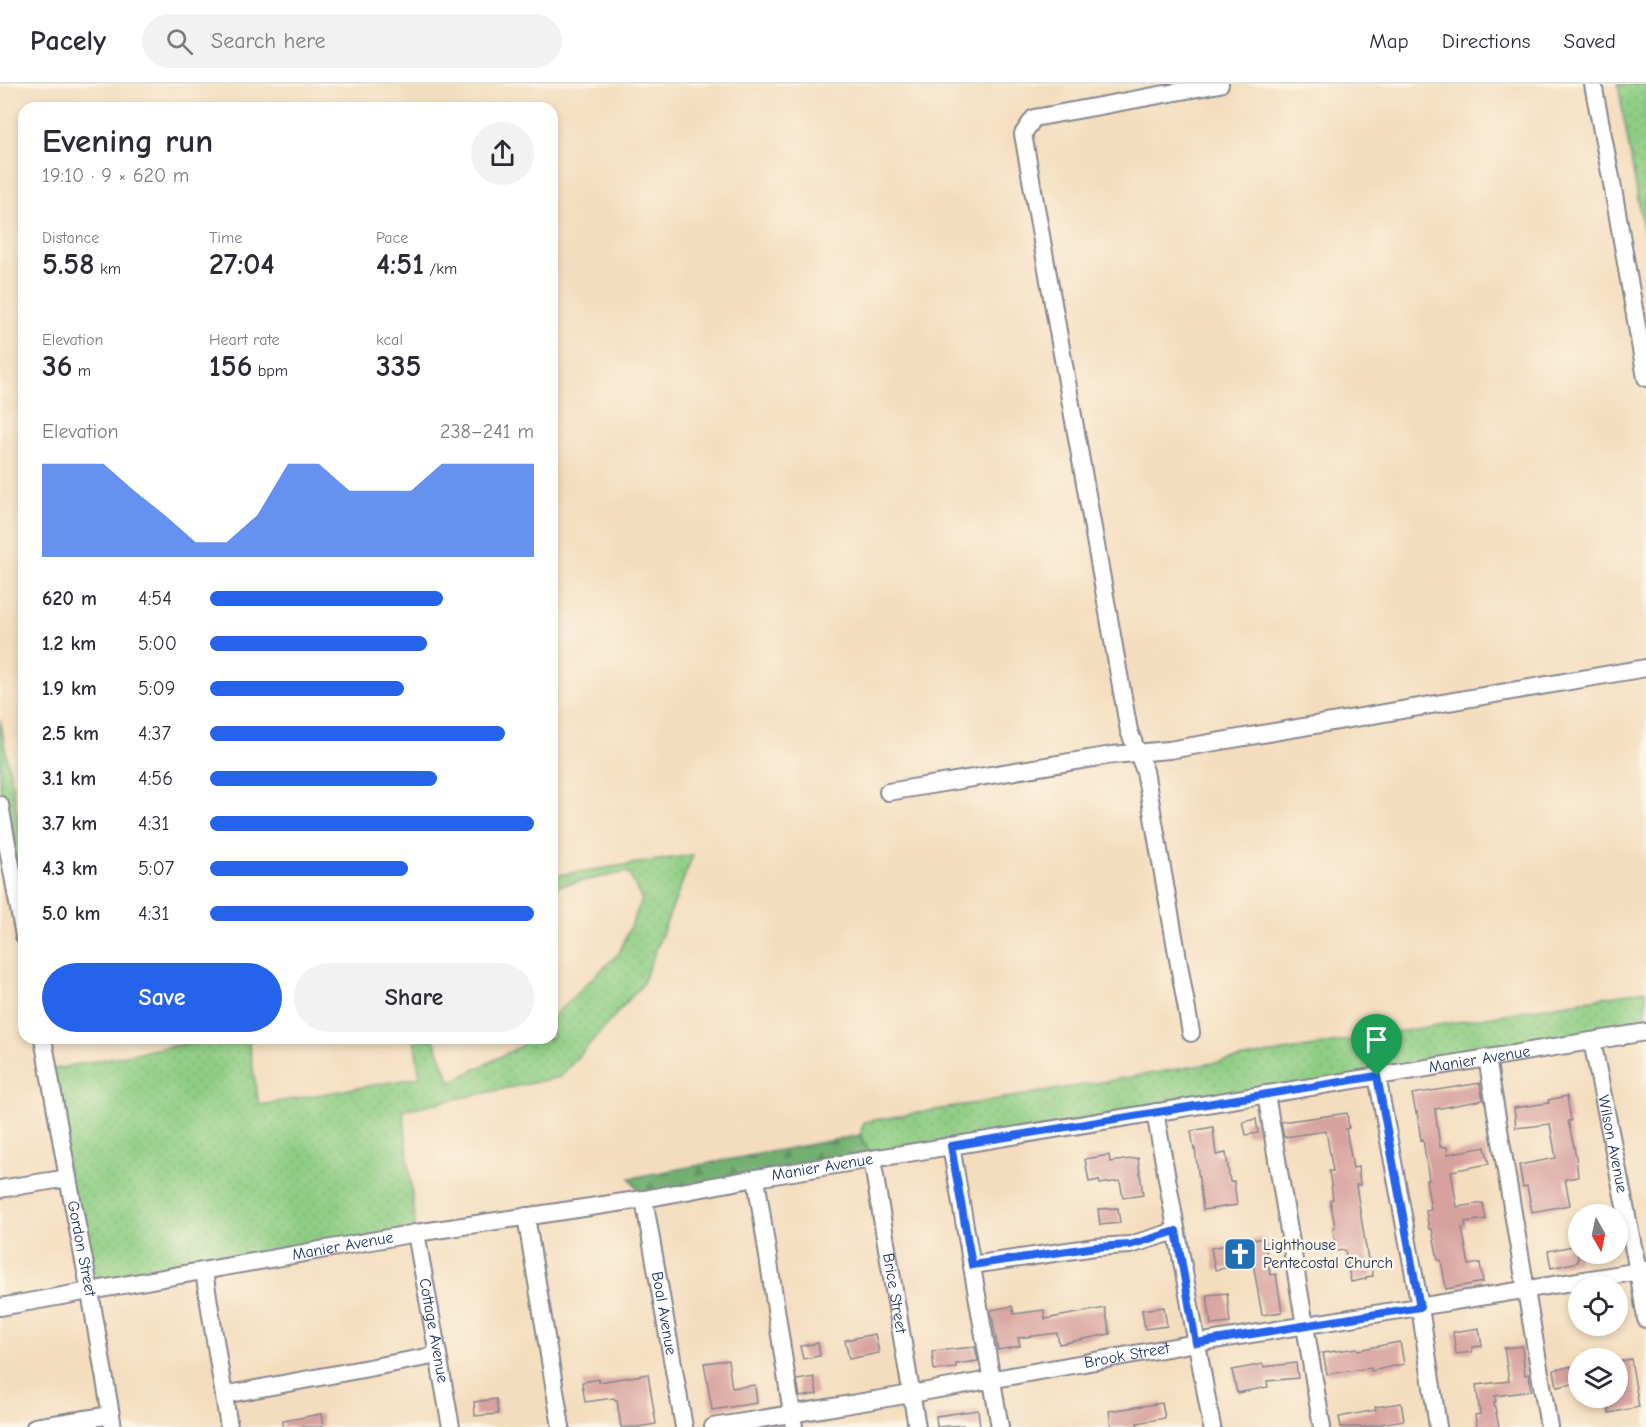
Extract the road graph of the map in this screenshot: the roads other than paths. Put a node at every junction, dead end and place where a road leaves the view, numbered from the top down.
1 (1220, 84) edge
2 (1593, 84) edge
3 (1646, 378) edge
4 (1646, 668) edge
5 (1138, 753) junction
6 (888, 792) dead end
7 (0, 805) edge
8 (18, 903) edge
9 (1646, 1032) edge
10 (1191, 1033) dead end
11 (1592, 1041) junction
12 (44, 1044) edge
13 (1487, 1058) junction
14 (1377, 1076) junction
15 (1266, 1094) junction
16 (1155, 1112) junction
17 (951, 1146) junction
18 (872, 1159) junction
19 (68, 1178) junction
20 (756, 1178) junction
21 (0, 1189) edge
22 (644, 1198) junction
23 (526, 1216) junction
24 (1176, 1231) junction
25 (416, 1233) junction
26 (972, 1265) junction
27 (1642, 1270) edge
28 (204, 1272) junction
29 (1525, 1290) junction
30 (90, 1292) junction
31 (1420, 1307) junction
32 (0, 1308) edge
33 (1646, 1319) edge
34 (1304, 1326) junction
35 (1196, 1343) junction
36 (438, 1355) junction
37 (992, 1379) junction
38 (911, 1394) junction
39 (224, 1395) junction
40 (793, 1420) edge
41 (112, 1421) edge
42 (35, 1427) edge
43 (229, 1427) edge
44 (451, 1427) edge
45 (561, 1427) edge
46 (684, 1427) edge
47 (713, 1427) edge
48 (918, 1427) edge
49 (1000, 1427) edge
50 (1212, 1427) edge
51 (1322, 1427) edge
52 (1438, 1427) edge
53 (1549, 1427) edge

1 - 5 street
2 - 3 street
4 - 5 street
5 - 6 street
5 - 10 street
7 - 8 street
9 - 11 street, Manier Avenue
11 - 13 street, Manier Avenue
11 - 27 street, Wilson Avenue
12 - 19 street, Gordon Street
13 - 14 street, Manier Avenue
13 - 29 street
14 - 15 street, Manier Avenue
14 - 31 street
15 - 16 street, Manier Avenue
15 - 34 street
16 - 17 street, Manier Avenue
16 - 24 street
17 - 18 street, Manier Avenue
17 - 26 street
18 - 20 street, Manier Avenue
18 - 38 street, Brice Street
19 - 21 street
19 - 30 street, Gordon Street
20 - 22 street, Manier Avenue
20 - 40 street
22 - 23 street, Manier Avenue
22 - 46 street, Boal Avenue
23 - 25 street, Manier Avenue
23 - 45 street
24 - 26 street
24 - 35 street
25 - 28 street, Manier Avenue
25 - 36 street, Cottage Avenue
26 - 37 street
27 - 29 street, Brook Street
27 - 33 street, Wilson Avenue
28 - 30 street, Manier Avenue
28 - 39 street
29 - 31 street, Brook Street
29 - 53 street
30 - 32 street, Manier Avenue
30 - 41 street, Gordon Street
31 - 34 street, Brook Street
31 - 52 street
34 - 35 street, Brook Street
34 - 51 street
35 - 37 street, Brook Street
35 - 50 street
36 - 39 street
36 - 44 street, Cottage Avenue
37 - 38 street, Brook Street
37 - 49 street
38 - 40 street, Brook Street
38 - 48 street, Brice Street
39 - 43 street
40 - 47 street, Brook Street
41 - 42 street

